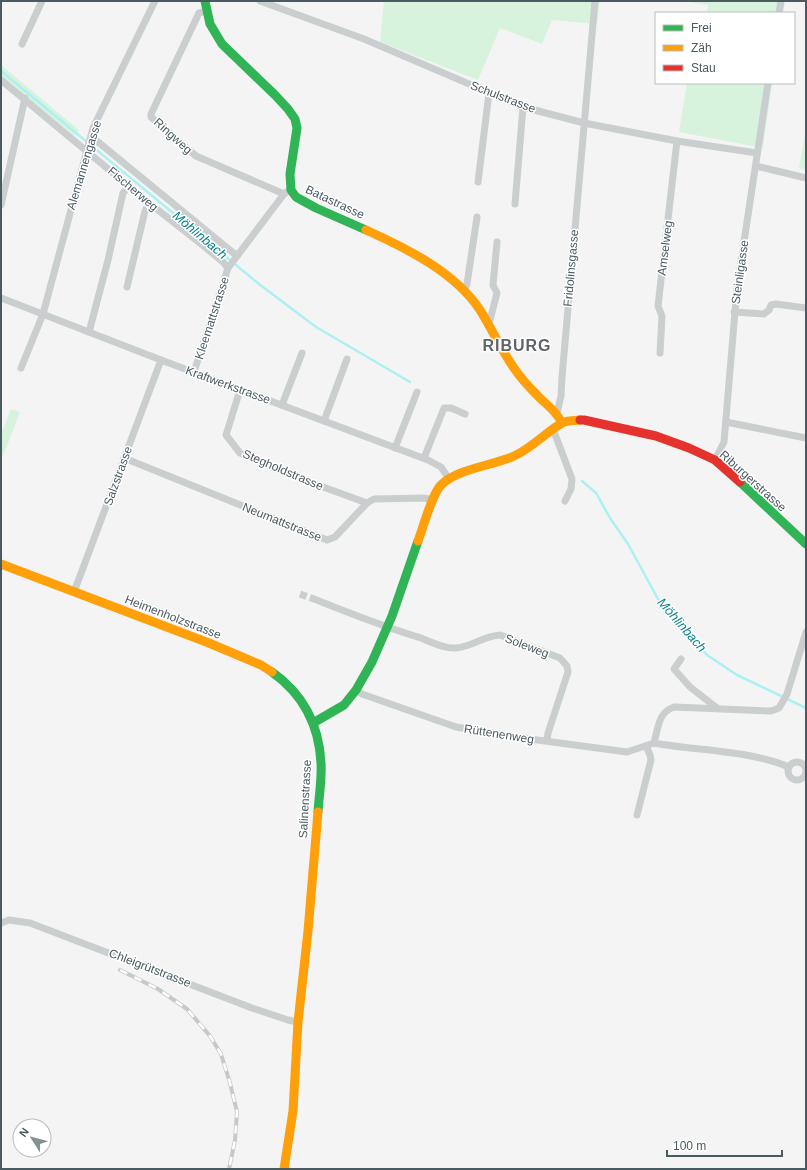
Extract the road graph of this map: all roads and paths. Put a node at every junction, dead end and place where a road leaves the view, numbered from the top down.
1 (42, 1) edge
2 (155, 1) edge
3 (205, 1) edge
4 (260, 1) edge
5 (595, 1) edge
6 (781, 1) edge
7 (207, 11) junction
8 (779, 12) edge
9 (22, 44) dead end
10 (1, 80) edge
11 (768, 84) edge
12 (489, 93) junction
13 (25, 98) junction
14 (523, 107) junction
15 (584, 123) junction
16 (92, 136) junction
17 (677, 141) junction
18 (87, 150) junction
19 (758, 153) junction
20 (756, 166) junction
21 (806, 178) edge
22 (478, 182) dead end
23 (129, 186) junction
24 (288, 192) junction
25 (149, 203) junction
26 (515, 204) dead end
27 (1, 205) edge
28 (477, 217) dead end
29 (497, 242) dead end
30 (237, 256) junction
31 (228, 268) junction
32 (127, 287) dead end
33 (464, 291) junction
34 (1, 298) edge
35 (806, 308) edge
36 (734, 312) junction
37 (43, 314) junction
38 (489, 324) junction
39 (89, 332) junction
40 (302, 353) dead end
41 (660, 354) dead end
42 (347, 359) dead end
43 (161, 360) junction
44 (21, 368) dead end
45 (194, 372) junction
46 (240, 390) junction
47 (417, 392) dead end
48 (282, 406) junction
49 (557, 413) junction
50 (465, 414) dead end
51 (324, 421) junction
52 (726, 422) junction
53 (562, 423) junction
54 (553, 429) junction
55 (806, 438) edge
56 (395, 448) junction
57 (124, 458) junction
58 (424, 458) junction
59 (714, 460) junction
60 (449, 479) junction
61 (433, 500) junction
62 (565, 501) dead end
63 (367, 503) junction
64 (806, 544) edge
65 (1, 564) edge
66 (74, 592) junction
67 (314, 599) tunnel mouth
68 (387, 628) junction
69 (806, 632) edge
70 (681, 659) dead end
71 (356, 690) junction
72 (717, 708) junction
73 (313, 723) junction
74 (547, 740) junction
75 (654, 743) junction
76 (646, 746) junction
77 (789, 767) junction
78 (806, 768) edge
79 (638, 815) dead end
80 (1, 923) edge
81 (298, 1022) junction
82 (284, 1169) edge

1 - 9 street
2 - 16 street, Alemannengasse
3 - 7 street, Batastrasse
4 - 12 street, Schulstrasse
5 - 15 street, Fridolinsgasse
6 - 8 street
7 - 24 street, Batastrasse
7 - 24 street, Ringweg
10 - 13 street, Fischerweg
11 - 19 street, Steinligasse
12 - 14 street, Schulstrasse
12 - 22 street
13 - 18 street, Fischerweg
13 - 27 street
14 - 15 street, Schulstrasse
14 - 26 street
15 - 17 street, Schulstrasse
15 - 49 street, Fridolinsgasse
16 - 18 street, Alemannengasse
16 - 30 street
17 - 19 street, Schulstrasse
17 - 41 street, Amselweg
18 - 23 street, Fischerweg
18 - 37 street, Alemannengasse
19 - 20 street, Steinligasse
20 - 21 street
20 - 36 street, Steinligasse
23 - 25 street, Fischerweg
23 - 39 street
24 - 30 street, Kleemattstrasse
24 - 33 street, Batastrasse
25 - 31 street, Fischerweg
25 - 32 street
28 - 33 street
29 - 38 street
30 - 31 street, Kleemattstrasse
31 - 45 street, Kleemattstrasse
33 - 38 street, Batastrasse
34 - 37 street, Kraftwerkstrasse
35 - 36 street
36 - 52 street, Steinligasse
37 - 39 street, Kraftwerkstrasse
37 - 44 street, Alemannengasse
38 - 49 street, Batastrasse
39 - 43 street, Kraftwerkstrasse
40 - 48 street
42 - 51 street
43 - 45 street, Kraftwerkstrasse
43 - 57 street, Salzstrasse
45 - 46 street, Kraftwerkstrasse
46 - 48 street, Kraftwerkstrasse
46 - 63 street, Stegholdstrasse
47 - 56 street
48 - 51 street, Kraftwerkstrasse
49 - 53 street, Batastrasse
50 - 58 street
51 - 56 street, Kraftwerkstrasse
52 - 55 street
52 - 59 street, Steinligasse
53 - 54 street
53 - 59 street, Riburgerstrasse
54 - 60 street
54 - 62 street
56 - 58 street, Kraftwerkstrasse
57 - 63 street, Neumattstrasse
57 - 66 street, Salzstrasse
58 - 60 street, Kraftwerkstrasse
59 - 64 street, Riburgerstrasse
60 - 61 street
61 - 63 street
61 - 68 street
65 - 66 street, Heimenholzstrasse
66 - 73 street, Heimenholzstrasse
67 - 68 street, Soleweg
68 - 71 street
68 - 74 street, Soleweg
69 - 72 street
70 - 72 street
71 - 73 street
71 - 74 street, Rüttenenweg
72 - 75 street
73 - 81 street, Salinenstrasse
74 - 76 street, Rüttenenweg
75 - 76 street, Rüttenenweg
75 - 77 street
76 - 79 street
77 - 78 street
77 - 78 street
80 - 81 street, Chleigrütstrasse
81 - 82 street, Salinenstrasse

